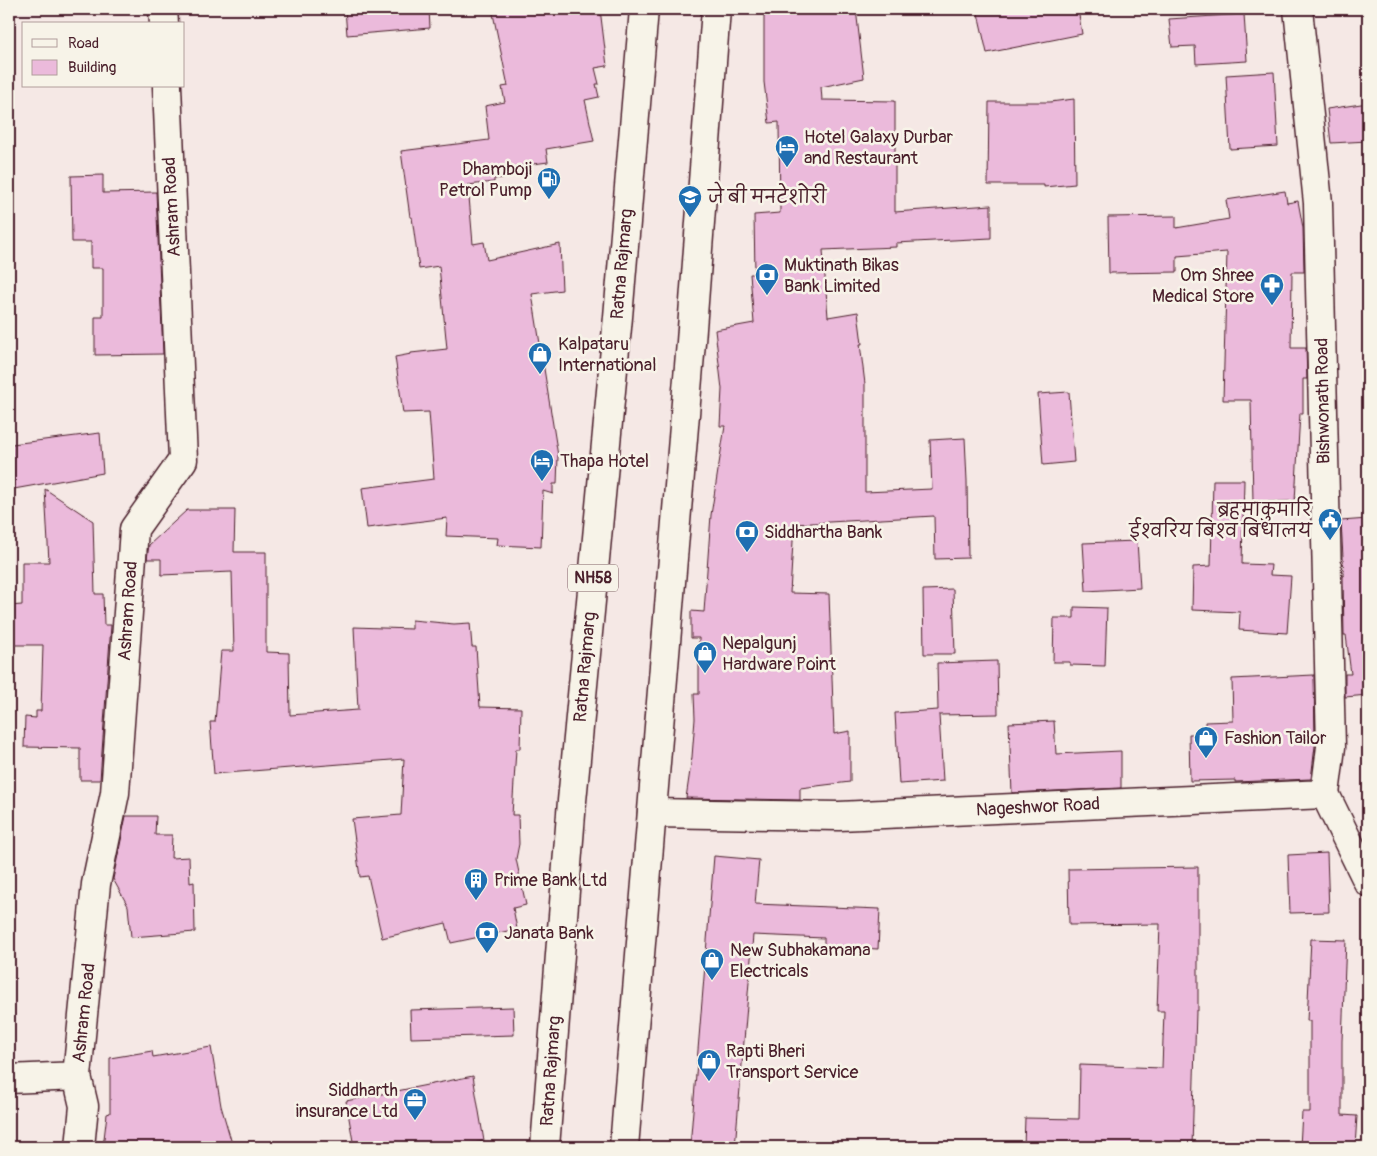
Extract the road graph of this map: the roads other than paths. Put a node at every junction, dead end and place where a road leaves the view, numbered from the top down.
1 (164, 9) edge
2 (644, 9) edge
3 (716, 9) edge
4 (1298, 9) edge
5 (164, 22) edge
6 (167, 88) edge
7 (1325, 794) junction
8 (652, 813) junction
9 (1368, 882) edge
10 (78, 1076) junction
11 (9, 1080) edge
12 (80, 1147) edge
13 (545, 1147) edge
14 (624, 1147) edge

1 - 5 main road
2 - 13 main road, Ratna Rajmarg / NH58
3 - 8 main road
4 - 7 main road, Bishwonath Road
6 - 10 main road, Ashram Road
7 - 8 main road, Nageshwor Road
7 - 9 main road
8 - 14 main road
10 - 11 main road
10 - 12 main road, Ashram Road

